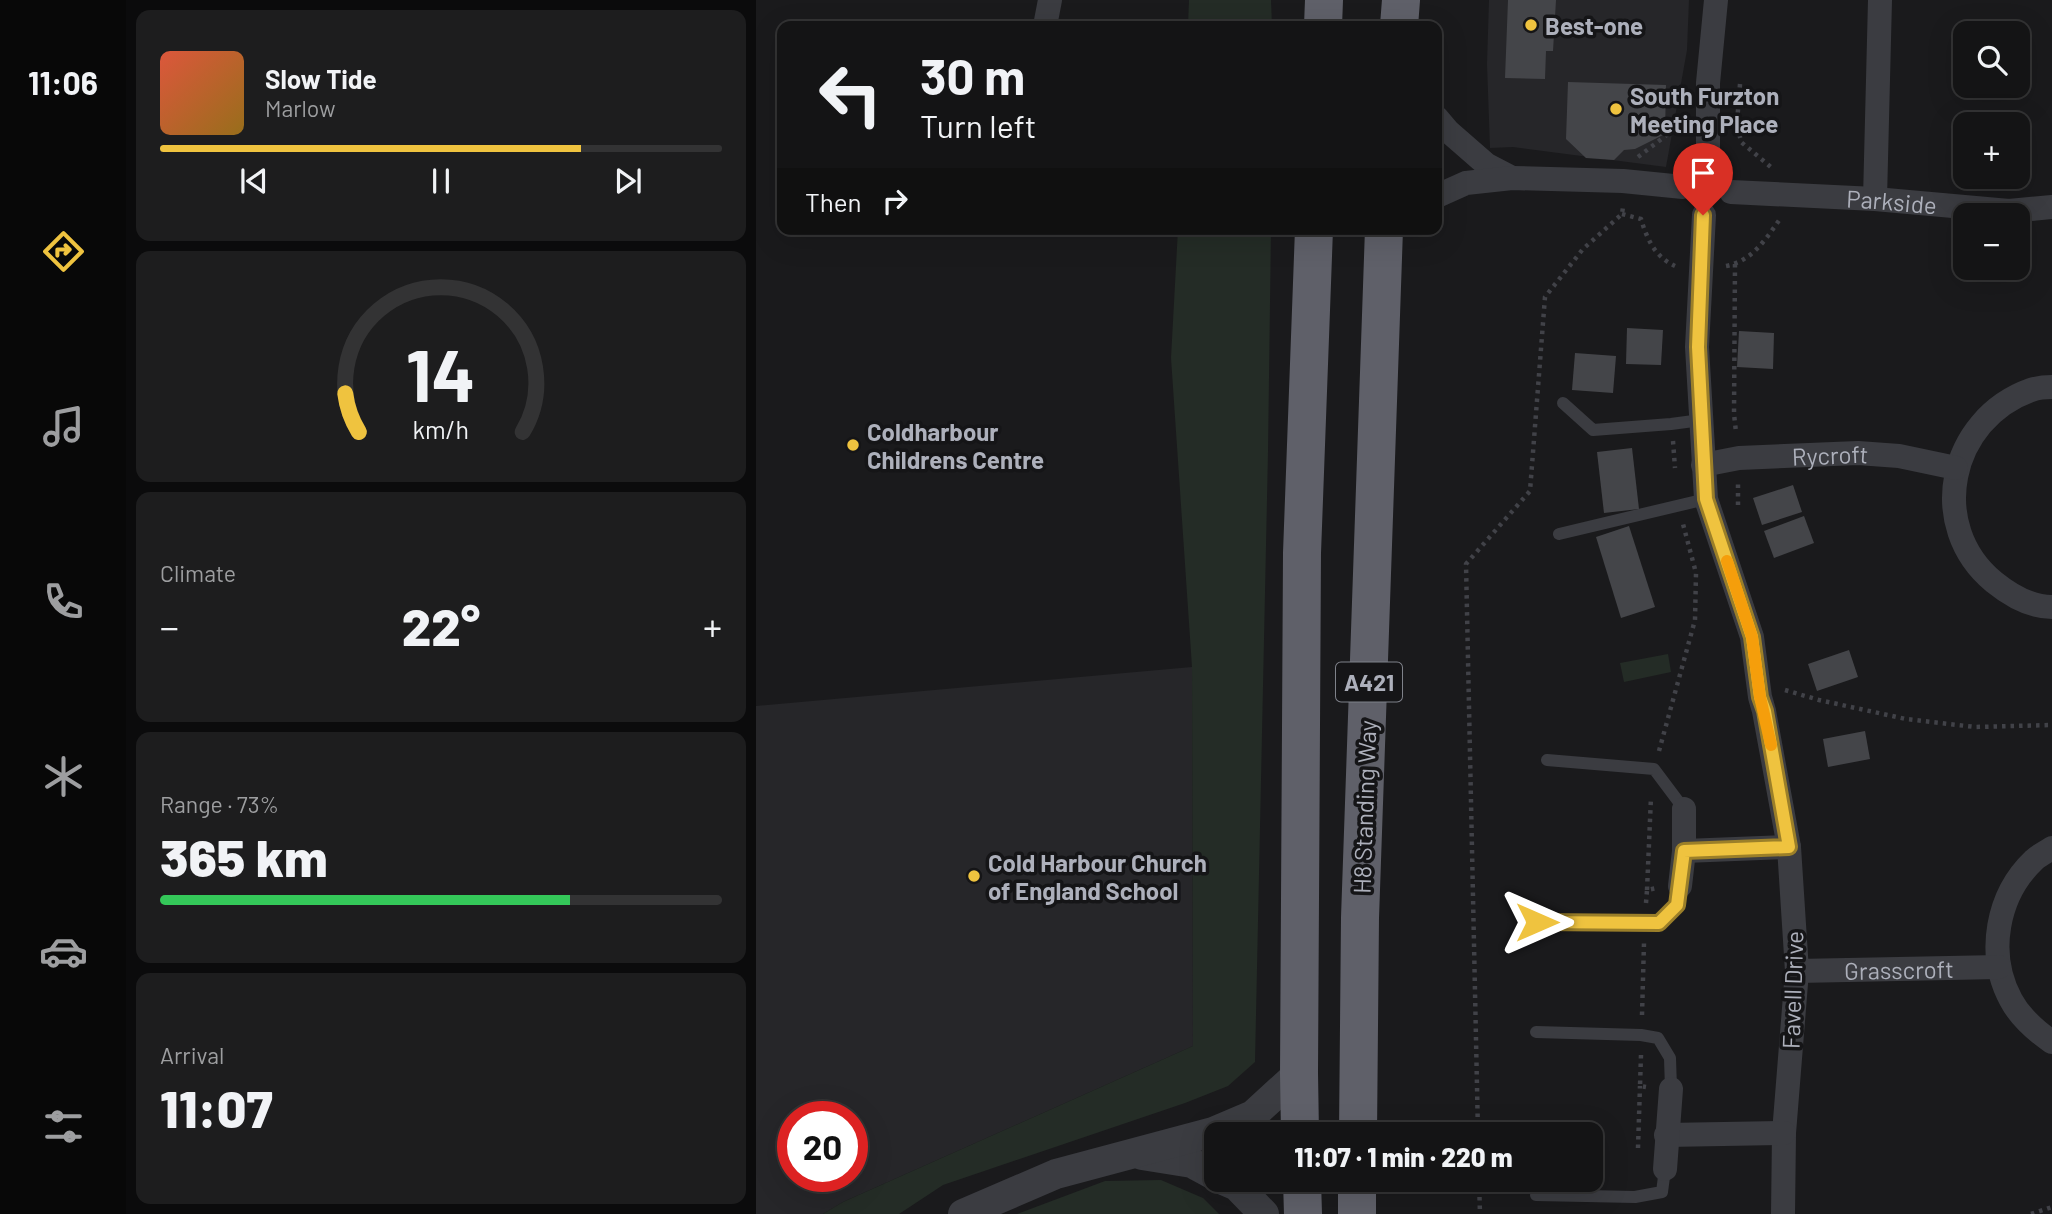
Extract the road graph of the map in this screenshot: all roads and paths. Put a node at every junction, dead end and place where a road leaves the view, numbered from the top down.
1 (1050, 0) edge
2 (1716, 0) edge
3 (1881, 0) edge
4 (1046, 21) edge
5 (1740, 84) dead end
6 (1681, 115) dead end
7 (1442, 124) edge
8 (1708, 167) junction
9 (1777, 172) dead end
10 (1512, 178) junction
11 (1623, 181) junction
12 (1683, 187) junction
13 (1731, 192) junction
14 (1442, 194) edge
15 (1875, 199) junction
16 (2052, 207) edge
17 (1703, 215) junction
18 (1314, 235) edge
19 (1387, 235) edge
20 (2052, 387) edge
21 (1563, 403) dead end
22 (1701, 420) junction
23 (1671, 424) junction
24 (1703, 465) junction
25 (1956, 468) junction
26 (1706, 499) junction
27 (1678, 504) junction
28 (1559, 534) dead end
29 (2052, 607) edge
30 (1785, 691) dead end
31 (2052, 725) edge
32 (1547, 760) dead end
33 (1654, 769) junction
34 (1684, 809) joint
35 (1789, 847) junction
36 (2052, 848) edge
37 (1684, 851) junction
38 (1680, 886) junction
39 (1647, 890) junction
40 (1537, 922) dead end
41 (1645, 923) junction
42 (1998, 967) junction
43 (1797, 971) junction
44 (1536, 1032) dead end
45 (1641, 1035) junction
46 (2052, 1042) edge
47 (1299, 1073) junction
48 (1671, 1088) junction
49 (1300, 1122) edge
50 (1358, 1122) edge
51 (1478, 1122) edge
52 (1784, 1133) junction
53 (1666, 1135) junction
54 (1131, 1153) junction
55 (1665, 1169) joint
56 (1204, 1170) edge
57 (1243, 1192) edge
58 (1302, 1192) edge
59 (1357, 1192) edge
60 (1479, 1192) edge
61 (1536, 1195) dead end
62 (2052, 1207) edge
63 (963, 1214) edge
64 (1264, 1214) edge
65 (1303, 1214) edge
66 (1357, 1214) edge
67 (1480, 1214) edge
68 (1783, 1214) edge
69 (2031, 1214) edge

1 - 4 street
2 - 8 street
3 - 15 street
5 - 9 path
6 - 11 path
7 - 10 street
8 - 12 street
8 - 13 street
10 - 11 street
10 - 14 street
11 - 12 street
11 - 51 path
12 - 17 street
13 - 15 street, Parkside
13 - 17 street
15 - 16 street, Parkside
17 - 22 street, Favell Drive
18 - 47 highway, A421
19 - 50 highway, H8 Standing Way / A421
20 - 25 street
21 - 23 lane
22 - 23 lane
22 - 24 street, Favell Drive
23 - 27 path
24 - 25 street, Rycroft
24 - 26 street, Favell Drive
25 - 29 street
26 - 27 lane
26 - 35 street, Favell Drive
27 - 28 lane
27 - 33 path
30 - 31 path
32 - 33 lane
33 - 34 lane
33 - 39 path
34 - 37 street
35 - 37 street
35 - 43 street, Favell Drive
36 - 42 street
37 - 38 street
38 - 39 path
38 - 41 lane
39 - 41 path
40 - 41 lane
41 - 45 path
42 - 43 street, Grasscroft
42 - 46 street
43 - 52 street, Favell Drive
44 - 45 lane
45 - 48 lane
45 - 48 path
47 - 49 highway, A421
47 - 54 street
48 - 53 street
52 - 53 street
52 - 68 street, Favell Drive
53 - 55 street
54 - 56 street
54 - 63 street
55 - 61 lane
57 - 64 street
58 - 65 highway
59 - 66 highway
60 - 67 path
62 - 69 path

